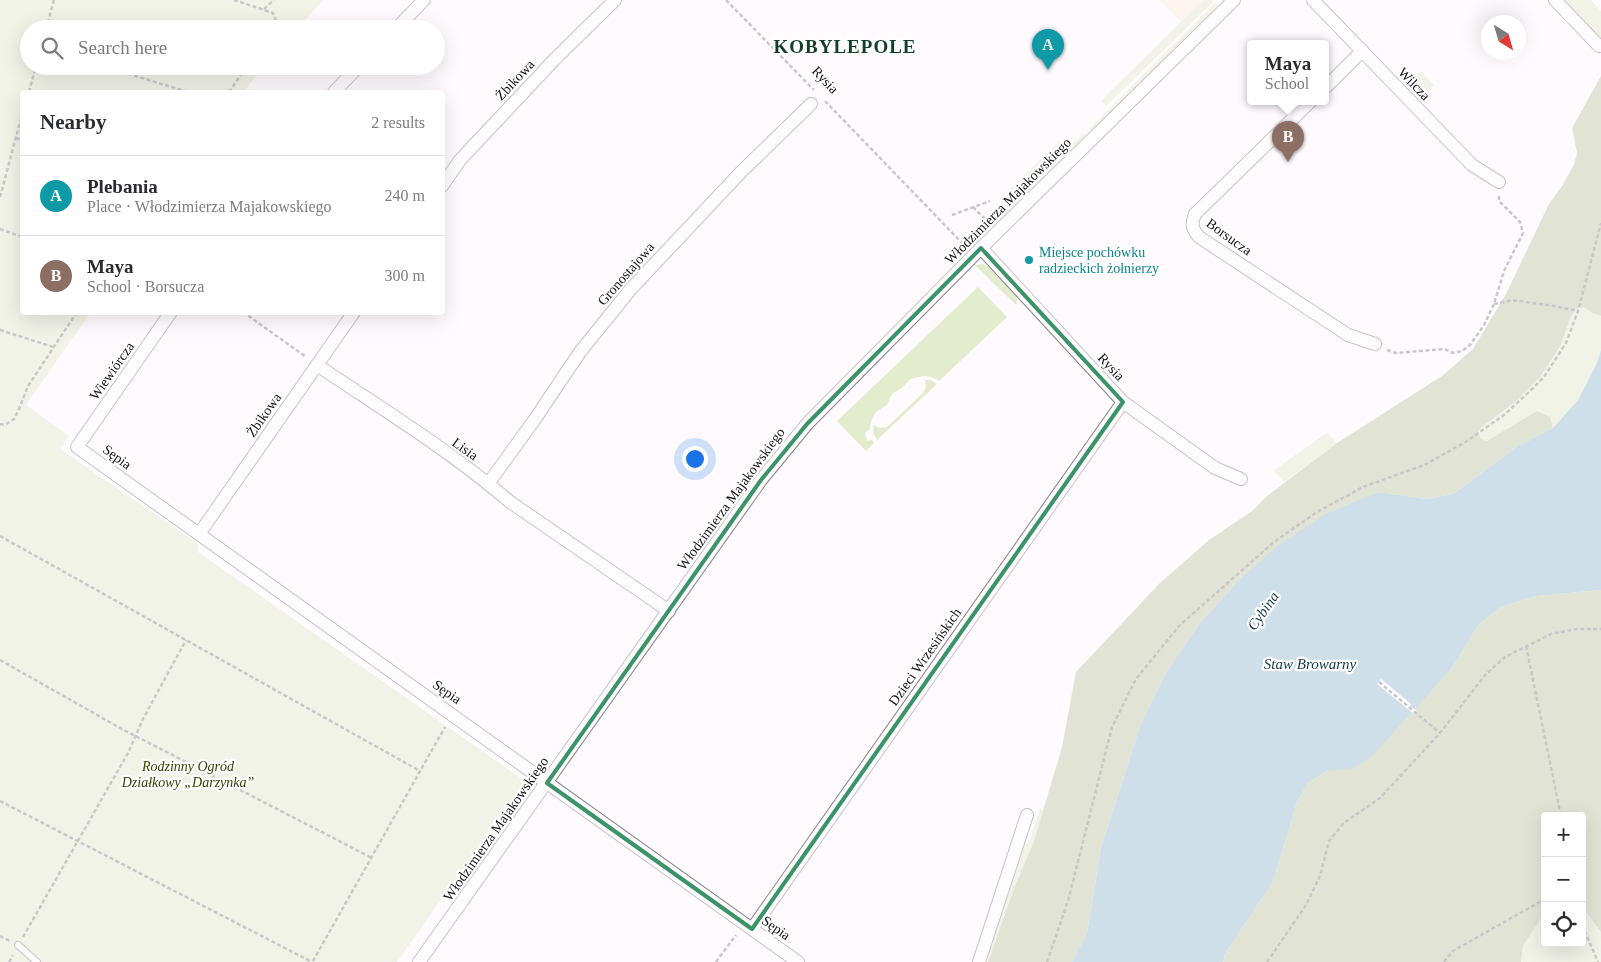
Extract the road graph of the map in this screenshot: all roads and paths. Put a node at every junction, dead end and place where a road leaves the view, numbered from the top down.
1 (54, 0) edge
2 (234, 0) edge
3 (274, 0) edge
4 (424, 0) edge
5 (615, 0) edge
6 (726, 0) edge
7 (1313, 0) edge
8 (1555, 0) edge
9 (1230, 2) edge
10 (264, 10) junction
11 (48, 20) edge
12 (276, 20) edge
13 (405, 20) edge
14 (1599, 46) dead end
15 (1362, 51) junction
16 (34, 75) edge
17 (132, 75) edge
18 (241, 75) edge
19 (350, 75) edge
20 (1329, 83) edge
21 (30, 90) edge
22 (181, 90) edge
23 (230, 90) edge
24 (336, 90) edge
25 (811, 104) dead end
26 (1307, 105) edge
27 (20, 123) edge
28 (16, 138) junction
29 (20, 139) edge
30 (445, 182) edge
31 (1499, 182) joint
32 (0, 198) edge
33 (990, 200) dead end
34 (973, 207) junction
35 (952, 215) dead end
36 (989, 223) dead end
37 (1601, 223) edge
38 (0, 229) edge
39 (20, 236) edge
40 (966, 247) dead end
41 (981, 248) junction
42 (1494, 304) junction
43 (1578, 311) junction
44 (75, 315) edge
45 (169, 315) edge
46 (247, 315) edge
47 (352, 315) edge
48 (0, 330) edge
49 (1375, 344) joint
50 (53, 348) junction
51 (317, 365) junction
52 (1123, 402) junction
53 (0, 424) edge
54 (77, 447) joint
55 (1241, 479) dead end
56 (488, 484) junction
57 (199, 534) junction
58 (0, 536) edge
59 (669, 611) junction
60 (1601, 629) edge
61 (186, 640) junction
62 (1526, 646) junction
63 (0, 660) edge
64 (1379, 682) dead end
65 (446, 726) dead end
66 (1440, 733) junction
67 (136, 736) junction
68 (420, 771) junction
69 (547, 783) junction
70 (0, 801) edge
71 (1560, 812) edge
72 (1027, 815) dead end
73 (78, 841) junction
74 (372, 858) junction
75 (1541, 901) edge
76 (748, 926) junction
77 (1586, 933) edge
78 (18, 945) junction
79 (9, 962) edge
80 (37, 962) edge
81 (312, 962) edge
82 (419, 962) edge
83 (716, 962) edge
84 (798, 962) edge
85 (979, 962) edge
86 (1047, 962) edge
87 (1267, 962) edge
88 (1444, 962) edge
89 (1598, 962) edge

1 - 11 path
2 - 10 path
3 - 10 path
4 - 13 street
5 - 30 street, Żbikowa
6 - 40 path, Rysia
7 - 15 street, Wilcza
8 - 14 street
9 - 41 street, Włodzimierza Majakowskiego
10 - 12 path
15 - 20 street
15 - 31 street, Wilcza
16 - 21 path
17 - 22 path
18 - 23 path
19 - 24 street
25 - 56 street, Gronostajowa
26 - 49 street, Borsucza
27 - 28 path
28 - 29 path
28 - 32 path
31 - 42 path
33 - 34 path
34 - 35 path
34 - 36 path
37 - 43 path
38 - 39 path
41 - 52 street, Rysia
41 - 59 street, Włodzimierza Majakowskiego
42 - 43 path
42 - 49 path
43 - 86 path
44 - 50 path
45 - 54 street, Wiewiórcza
46 - 51 path
47 - 51 street, Żbikowa
48 - 50 path
50 - 53 path
51 - 56 street, Lisia
51 - 57 street, Żbikowa
52 - 55 street, Rysia
52 - 76 street, Dzieci Wrzesińskich
54 - 57 street, Sępia
56 - 59 street, Lisia
57 - 69 street, Sępia
58 - 61 path
59 - 69 street, Włodzimierza Majakowskiego
60 - 62 path
61 - 67 path
61 - 68 path
62 - 66 path
62 - 71 path
63 - 67 path
64 - 66 path
65 - 68 path
66 - 87 path
67 - 73 path
67 - 74 path
68 - 74 path
69 - 76 street, Sępia
69 - 82 street, Włodzimierza Majakowskiego
70 - 73 path
72 - 85 street
73 - 78 path
73 - 81 path
74 - 81 path
75 - 88 path
76 - 83 path
76 - 84 street, Sępia
77 - 89 path
78 - 79 path
78 - 80 lane

